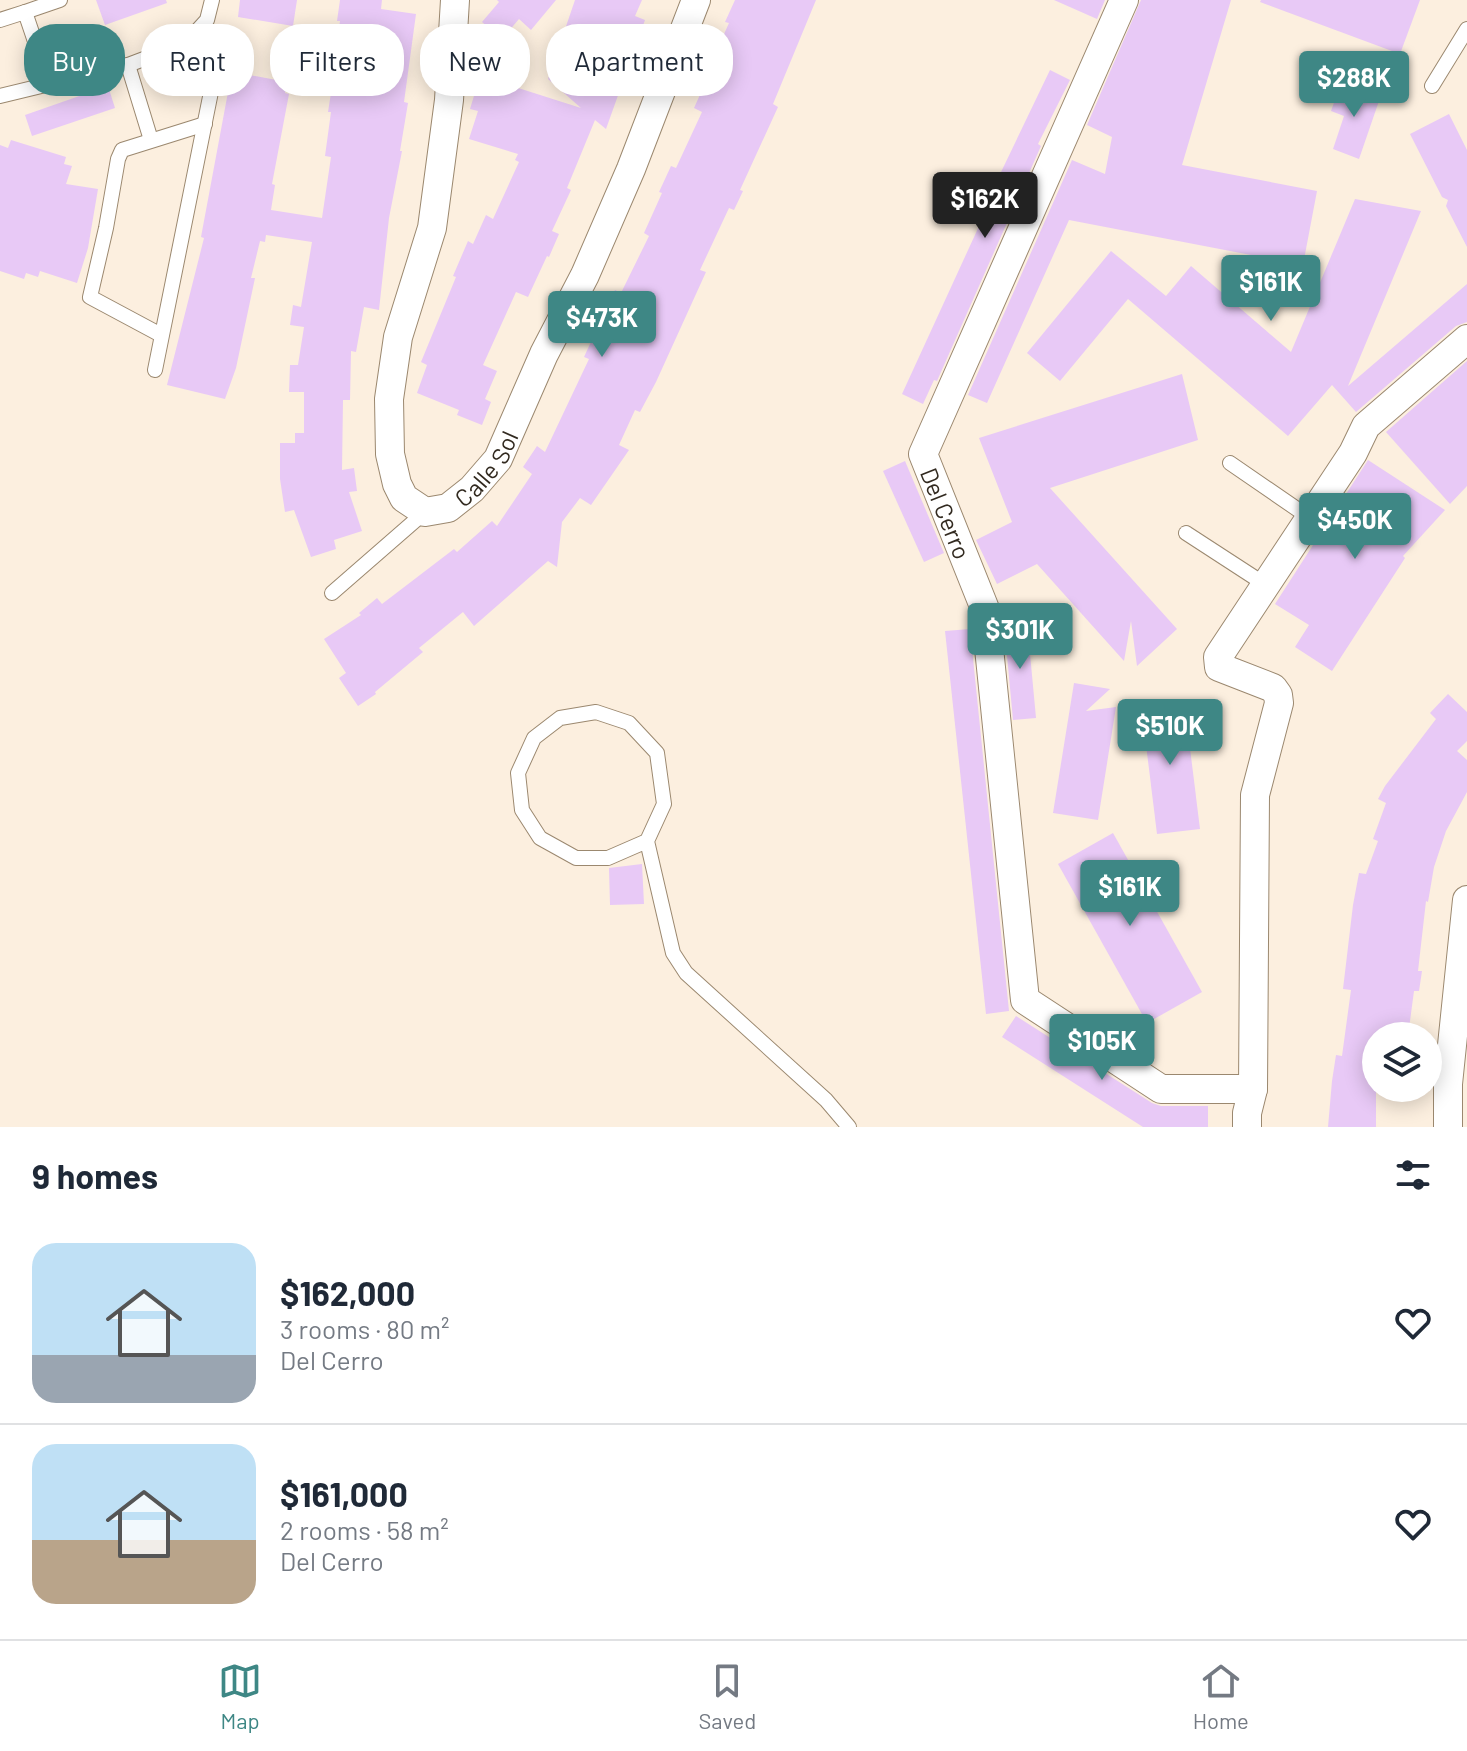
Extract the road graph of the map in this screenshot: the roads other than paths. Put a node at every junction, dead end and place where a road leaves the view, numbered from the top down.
1 (60, 0) edge
2 (212, 0) edge
3 (455, 0) edge
4 (696, 0) edge
5 (1124, 0) edge
6 (25, 12) junction
7 (0, 20) edge
8 (29, 24) edge
9 (1467, 29) edge
10 (128, 65) junction
11 (125, 66) edge
12 (1432, 86) dead end
13 (24, 90) edge
14 (0, 96) edge
15 (210, 96) edge
16 (205, 124) junction
17 (151, 140) junction
18 (161, 335) junction
19 (1467, 339) edge
20 (155, 370) dead end
21 (1230, 463) dead end
22 (425, 512) junction
23 (1310, 518) junction
24 (1186, 533) dead end
25 (1266, 585) junction
26 (332, 593) dead end
27 (647, 841) junction
28 (1467, 900) edge
29 (1253, 1089) junction
30 (849, 1127) edge
31 (1247, 1127) edge
32 (1448, 1127) edge

1 - 6 lane
2 - 10 lane
3 - 22 street, Calle Sol
4 - 22 street, Calle Sol
5 - 29 street, Del Cerro
6 - 7 lane
6 - 8 lane
9 - 12 lane
10 - 11 lane
10 - 17 lane
13 - 14 lane
15 - 16 lane
16 - 17 lane
16 - 18 lane
17 - 18 lane
18 - 20 lane
19 - 23 street
21 - 23 lane
22 - 26 lane
23 - 25 street
24 - 25 lane
25 - 29 street
27 - 27 lane
27 - 30 lane
28 - 32 street
29 - 31 street

